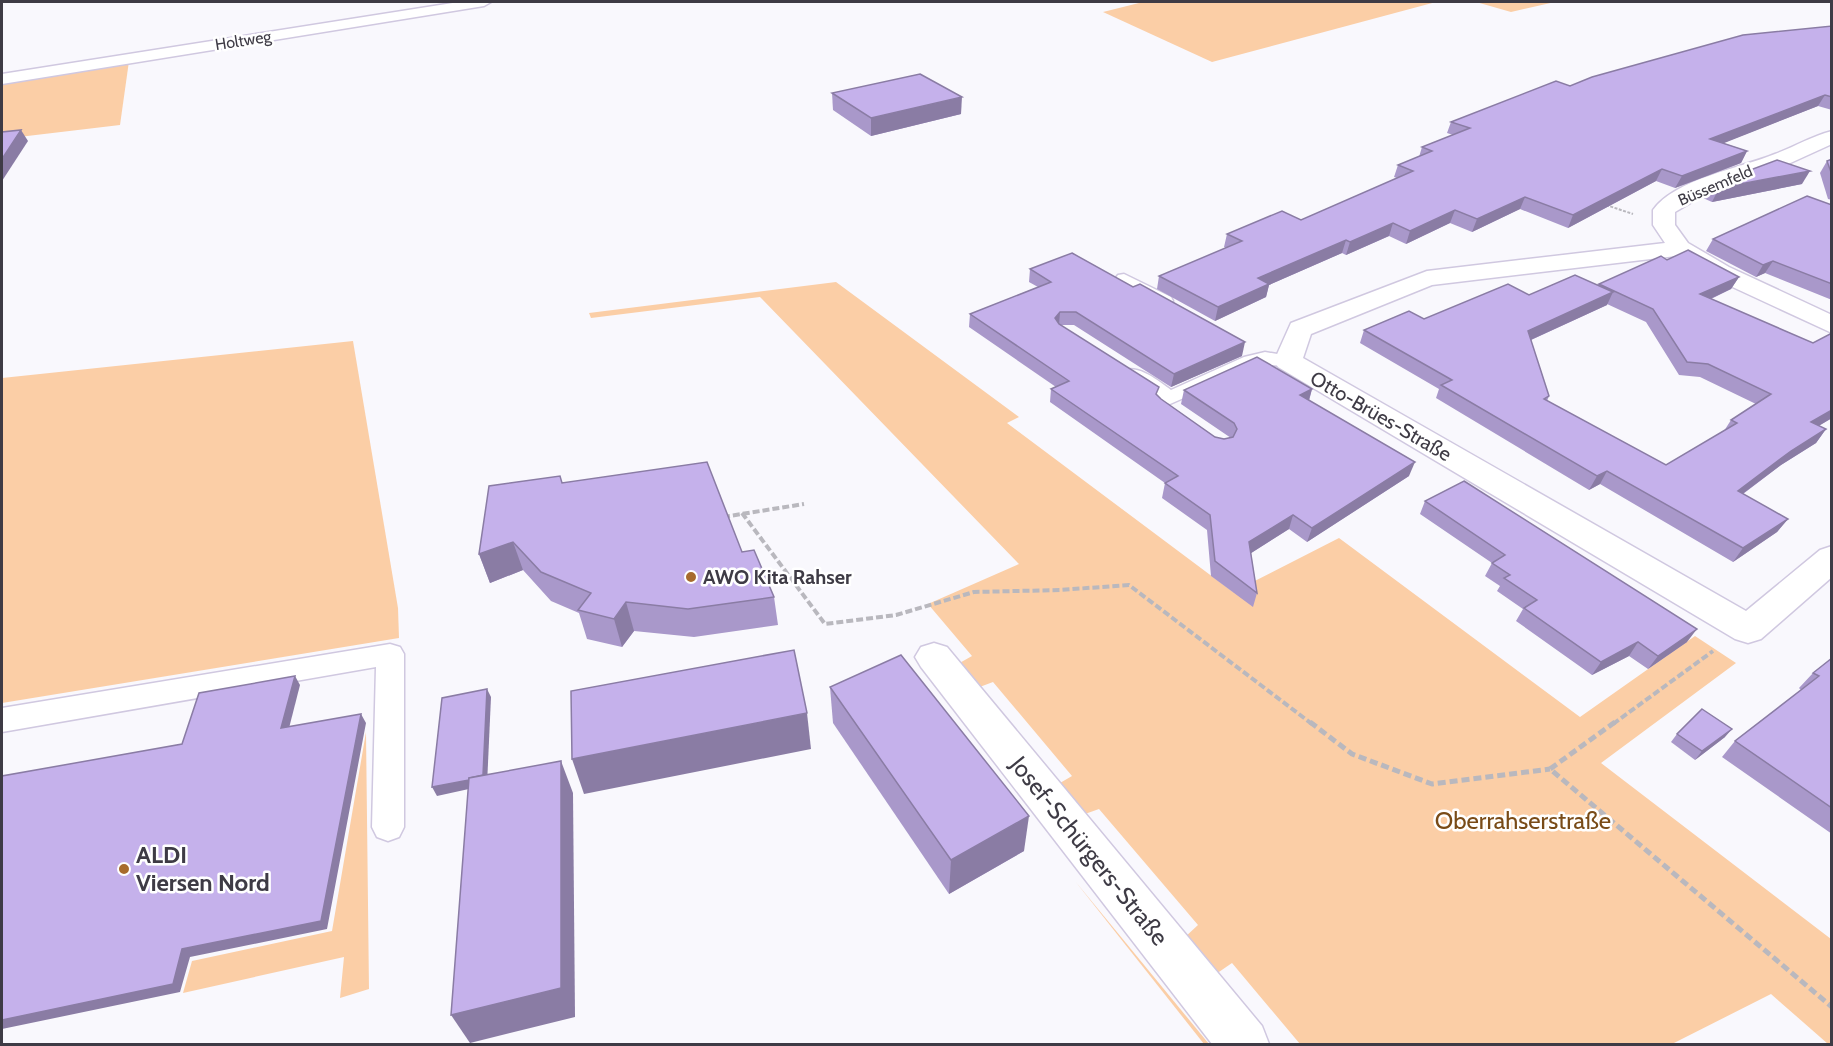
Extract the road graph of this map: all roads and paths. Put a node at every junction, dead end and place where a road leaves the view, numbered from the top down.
1 (484, 2) edge
2 (2, 79) edge
3 (1832, 137) edge
4 (1597, 202) edge
5 (1672, 237) junction
6 (1124, 279) edge
7 (1184, 313) edge
8 (1832, 325) edge
9 (1245, 347) edge
10 (1276, 360) junction
11 (1113, 362) edge
12 (804, 504) dead end
13 (742, 513) junction
14 (722, 517) edge
15 (1832, 558) edge
16 (1748, 629) junction
17 (934, 657) dead end
18 (2, 720) edge
19 (1550, 769) junction
20 (388, 827) dead end
21 (1832, 1007) edge
22 (1244, 1044) edge

1 - 2 street, Holtweg
3 - 5 street, Büssemfeld
4 - 5 path
5 - 8 street
5 - 10 street, Otto-Brües-Straße
6 - 7 lane
9 - 10 lane
10 - 11 lane
10 - 16 street, Otto-Brües-Straße
12 - 13 path
13 - 14 path
13 - 19 path
15 - 16 street
16 - 19 path
17 - 22 street, Josef-Schürgers-Straße
18 - 20 lane
19 - 21 path

